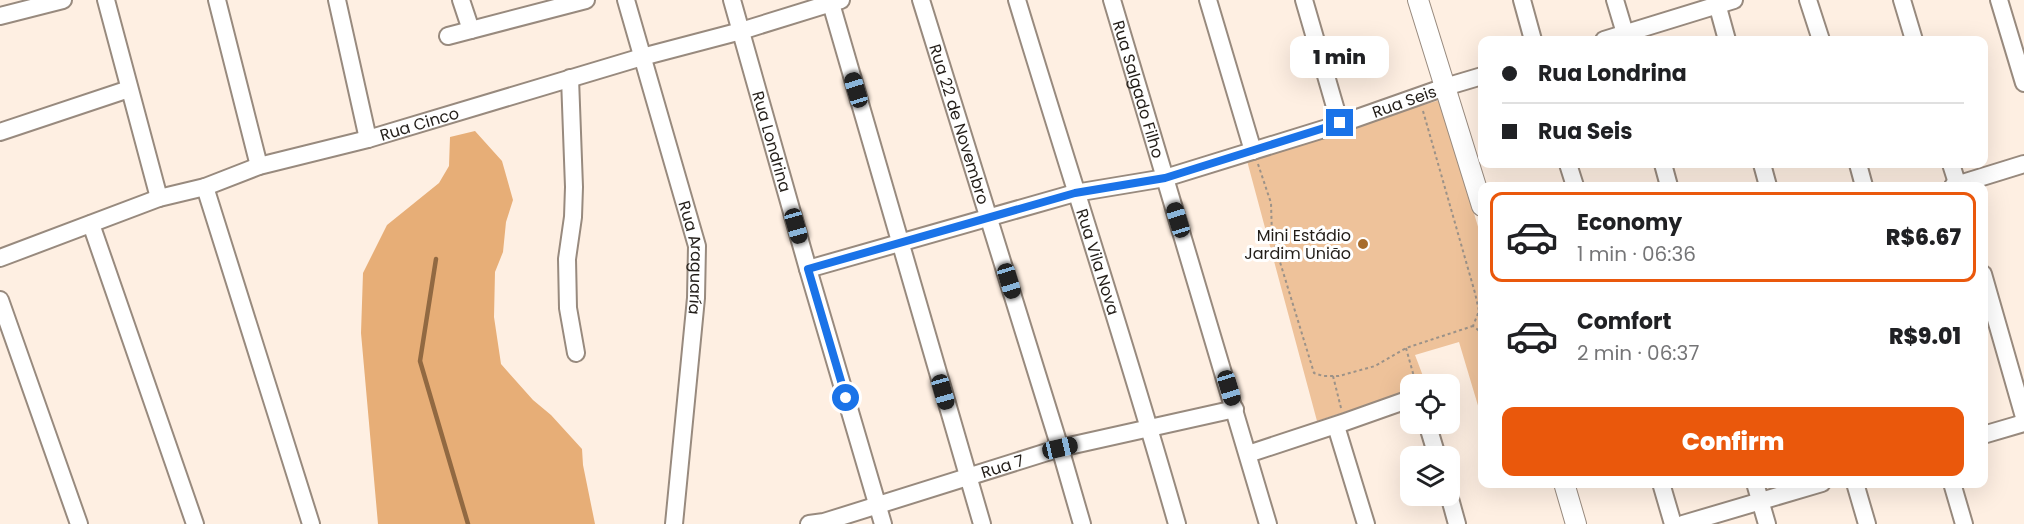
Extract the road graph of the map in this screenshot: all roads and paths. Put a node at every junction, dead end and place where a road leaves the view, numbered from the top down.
1 (63, 0) edge
2 (106, 0) edge
3 (217, 0) edge
4 (337, 0) edge
5 (461, 0) edge
6 (586, 0) edge
7 (626, 0) edge
8 (732, 0) edge
9 (921, 0) edge
10 (1017, 0) edge
11 (1112, 0) edge
12 (1208, 0) edge
13 (1304, 0) edge
14 (1419, 0) edge
15 (1522, 0) edge
16 (1615, 0) edge
17 (1734, 0) edge
18 (1808, 0) edge
19 (1902, 0) edge
20 (1999, 0) edge
21 (834, 1) edge
22 (1716, 2) edge
23 (0, 16) edge
24 (471, 30) junction
25 (741, 31) junction
26 (448, 36) dead end
27 (1532, 36) edge
28 (1626, 36) edge
29 (1629, 36) edge
30 (1726, 36) edge
31 (1820, 36) edge
32 (1913, 36) edge
33 (642, 57) junction
34 (1478, 77) edge
35 (570, 78) junction
36 (2024, 83) edge
37 (1445, 87) junction
38 (129, 89) junction
39 (1419, 96) junction
40 (1340, 123) junction
41 (0, 132) edge
42 (368, 139) junction
43 (1253, 151) junction
44 (2024, 164) edge
45 (258, 166) junction
46 (1165, 178) junction
47 (1968, 182) edge
48 (205, 187) junction
49 (1075, 193) junction
50 (1478, 193) edge
51 (159, 198) junction
52 (990, 219) junction
53 (91, 224) junction
54 (901, 242) junction
55 (0, 258) edge
56 (808, 269) junction
57 (1988, 291) edge
58 (0, 300) edge
59 (1478, 306) edge
60 (1478, 314) edge
61 (1473, 326) junction
62 (1478, 330) edge
63 (1406, 348) junction
64 (576, 353) dead end
65 (1413, 374) edge
66 (1332, 376) junction
67 (1400, 403) edge
68 (1235, 409) junction
69 (2024, 417) edge
70 (2024, 423) edge
71 (1340, 424) junction
72 (1149, 427) junction
73 (1988, 434) edge
74 (1060, 448) junction
75 (1248, 454) junction
76 (967, 477) junction
77 (1565, 488) edge
78 (1662, 488) edge
79 (1756, 488) edge
80 (1805, 488) edge
81 (1857, 488) edge
82 (1953, 488) edge
83 (1760, 501) junction
84 (877, 506) junction
85 (1452, 506) edge
86 (819, 523) edge
87 (79, 524) edge
88 (195, 524) edge
89 (310, 524) edge
90 (674, 524) edge
91 (883, 524) edge
92 (982, 524) edge
93 (1082, 524) edge
94 (1177, 524) edge
95 (1268, 524) edge
96 (1366, 524) edge
97 (1457, 524) edge
98 (1576, 524) edge
99 (1673, 524) edge
100 (1683, 524) edge
101 (1767, 524) edge
102 (1867, 524) edge
103 (1964, 524) edge

1 - 23 street
2 - 38 street
3 - 45 street
4 - 42 street
5 - 24 street
6 - 24 street
7 - 33 street, Rua Araguaría
8 - 25 street, Rua Londrina
9 - 52 street, Rua 22 de Novembro
10 - 49 street, Rua Vila Nova
11 - 46 street, Rua Salgado Filho
12 - 43 street
13 - 40 street
14 - 37 street
15 - 27 street
16 - 28 street
17 - 22 street
18 - 31 street
19 - 32 street
20 - 36 street
21 - 25 street, Rua Cinco
21 - 54 street
22 - 29 street
22 - 30 street
24 - 26 street
25 - 33 street, Rua Cinco
25 - 56 street, Rua Londrina
33 - 35 street, Rua Cinco
33 - 90 street, Rua Araguaría
34 - 37 street, Rua Seis
35 - 42 street, Rua Cinco
35 - 64 street
37 - 39 street, Rua Seis
37 - 50 street
38 - 41 street
38 - 51 street
39 - 40 street, Rua Seis
39 - 59 path
40 - 43 street, Rua Seis
42 - 45 street, Rua Cinco
43 - 46 street, Rua Seis
43 - 66 path
44 - 47 street
45 - 48 street, Rua Cinco
46 - 49 street, Rua Seis
46 - 68 street, Rua Salgado Filho
48 - 51 street, Rua Cinco
48 - 89 street
49 - 52 street, Rua Seis
49 - 72 street, Rua Vila Nova
51 - 53 street, Rua Cinco
52 - 54 street, Rua Seis
52 - 74 street, Rua 22 de Novembro
53 - 55 street, Rua Cinco
53 - 88 street
54 - 56 street, Rua Seis
54 - 76 street
56 - 84 street, Rua Londrina
57 - 69 street
58 - 87 street
60 - 61 path
61 - 62 path
61 - 63 path
63 - 65 path
63 - 66 path
66 - 71 path
67 - 71 street
68 - 72 street, Rua 7
68 - 75 street, Rua Salgado Filho
70 - 73 street
71 - 75 street
71 - 96 street
72 - 74 street, Rua 7
72 - 94 street, Rua Vila Nova
74 - 76 street, Rua 7
74 - 93 street, Rua 22 de Novembro
75 - 95 street, Rua Salgado Filho
76 - 84 street, Rua 7
76 - 92 street
77 - 98 street
78 - 99 street
79 - 83 street
80 - 83 street
81 - 102 street
82 - 103 street
83 - 100 street
83 - 101 street
84 - 86 street, Rua 7
84 - 91 street, Rua Londrina
85 - 97 street

